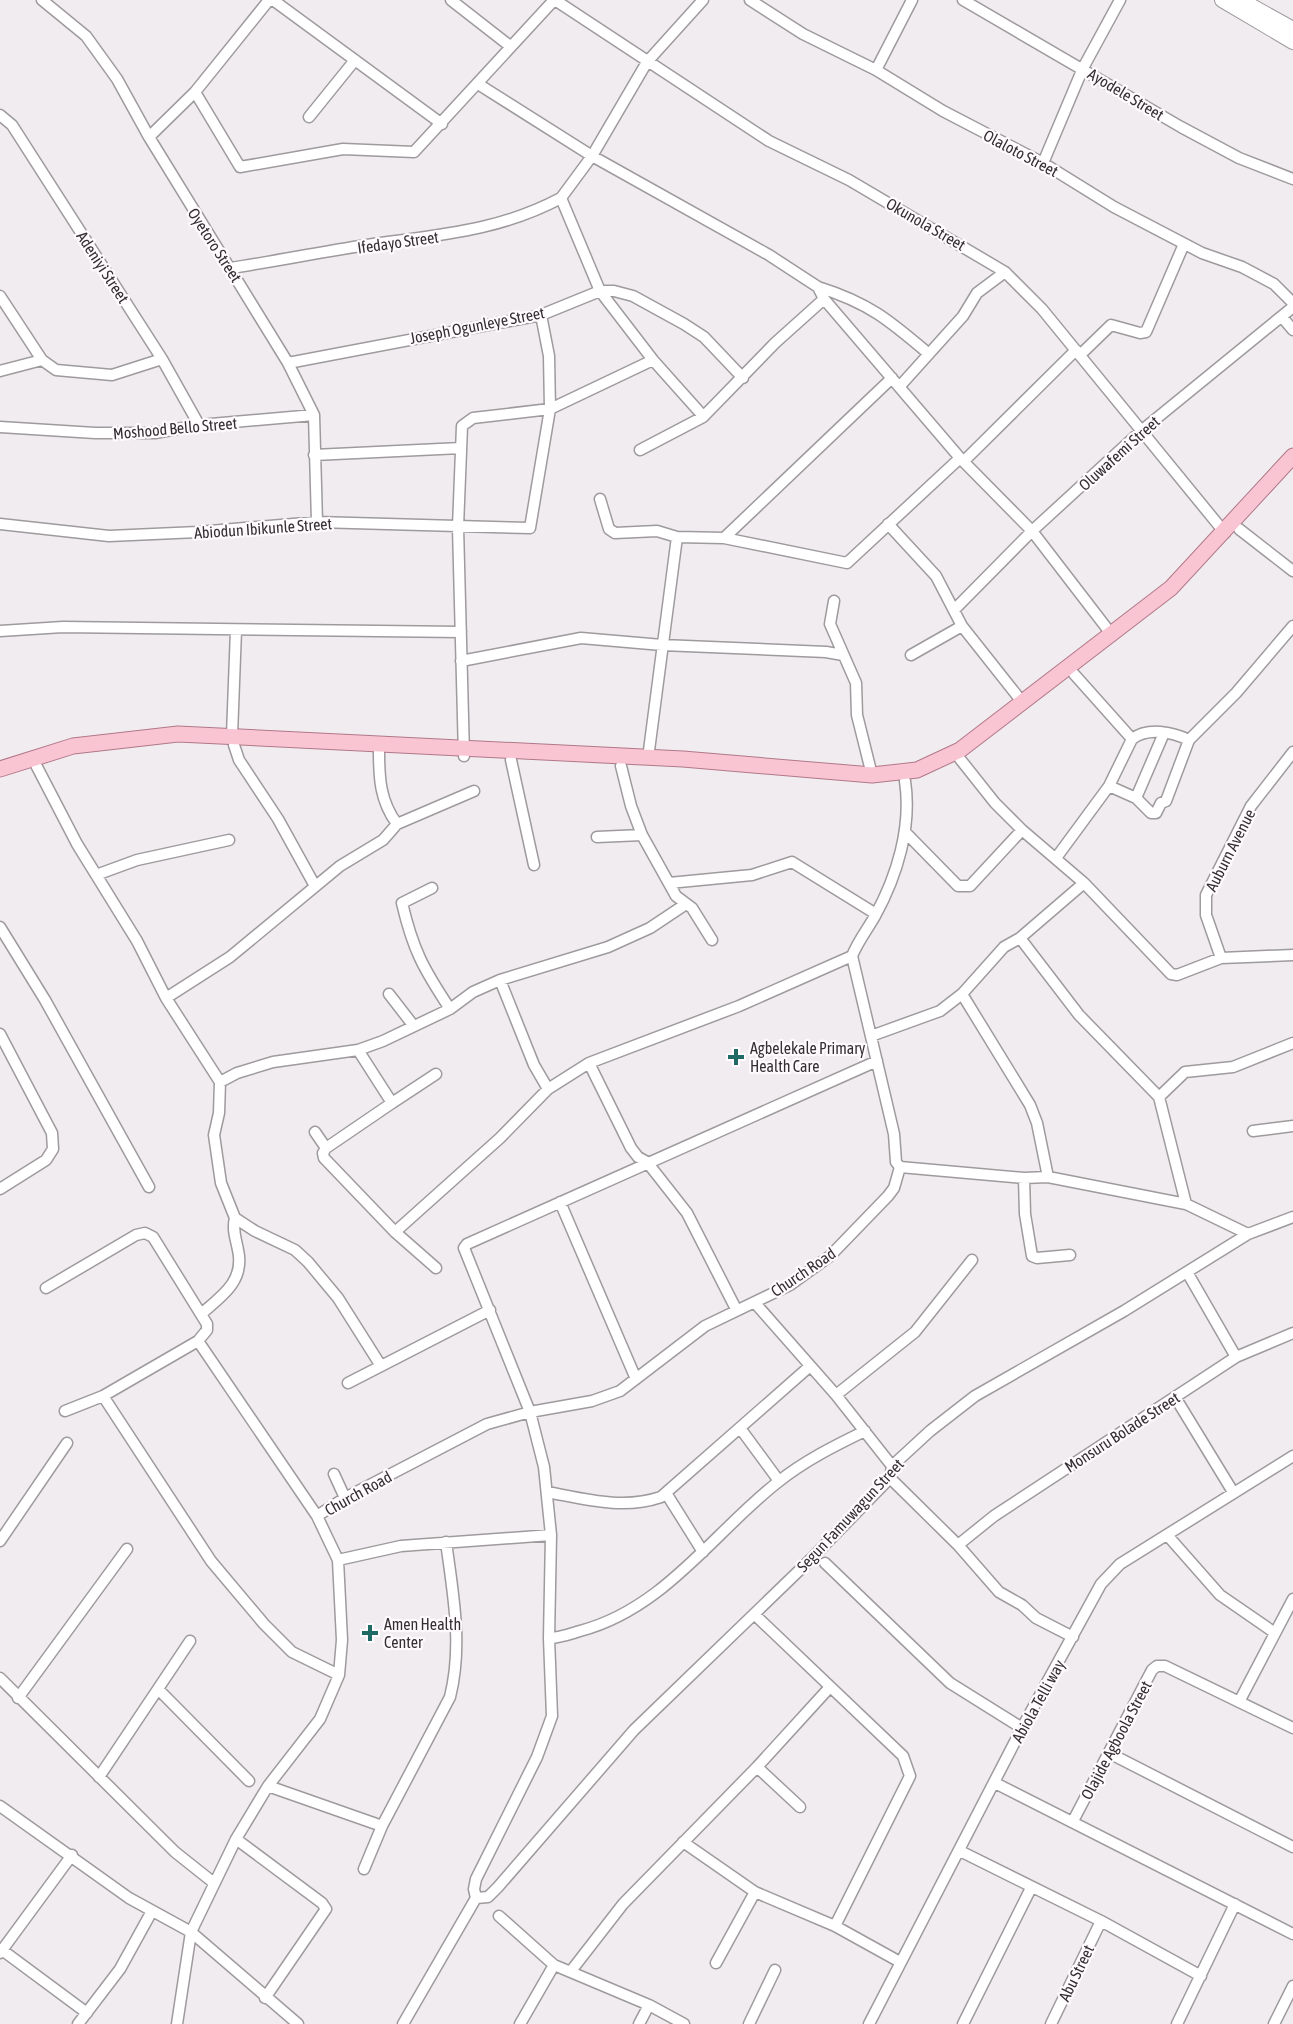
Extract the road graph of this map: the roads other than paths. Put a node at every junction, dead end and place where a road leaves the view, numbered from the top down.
1 (42, 0) edge
2 (271, 0) edge
3 (451, 0) edge
4 (554, 0) edge
5 (703, 0) edge
6 (750, 0) edge
7 (912, 0) edge
8 (963, 0) edge
9 (1120, 0) edge
10 (1222, 0) edge
11 (1241, 0) edge
12 (1293, 29) edge
13 (1293, 42) edge
14 (510, 46) junction
15 (355, 60) junction
16 (647, 62) junction
17 (1083, 68) junction
18 (876, 70) junction
19 (478, 84) junction
20 (195, 92) junction
21 (0, 116) edge
22 (309, 117) dead end
23 (442, 124) junction
24 (149, 137) junction
25 (592, 156) junction
26 (1043, 164) junction
27 (1293, 179) edge
28 (561, 198) junction
29 (1184, 244) junction
30 (231, 268) junction
31 (1005, 272) junction
32 (818, 287) junction
33 (600, 291) junction
34 (0, 296) edge
35 (824, 299) junction
36 (1293, 305) edge
37 (542, 315) junction
38 (1282, 317) junction
39 (1293, 330) edge
40 (1078, 353) junction
41 (929, 354) junction
42 (42, 360) junction
43 (162, 360) junction
44 (653, 360) junction
45 (288, 363) junction
46 (0, 371) edge
47 (743, 378) junction
48 (896, 382) junction
49 (550, 409) junction
50 (314, 415) junction
51 (703, 416) junction
52 (199, 425) junction
53 (0, 427) edge
54 (1141, 431) junction
55 (461, 448) junction
56 (640, 450) dead end
57 (314, 455) junction
58 (1293, 456) edge
59 (962, 459) junction
60 (1293, 469) edge
61 (1279, 478) junction
62 (600, 499) dead end
63 (317, 522) junction
64 (0, 524) edge
65 (888, 524) junction
66 (458, 527) junction
67 (1032, 531) junction
68 (1232, 531) junction
69 (677, 537) junction
70 (724, 538) junction
71 (1293, 571) edge
72 (834, 601) dead end
73 (954, 610) junction
74 (962, 626) junction
75 (1293, 626) edge
76 (236, 630) junction
77 (0, 632) edge
78 (461, 632) junction
79 (1112, 635) junction
80 (662, 645) junction
81 (843, 655) junction
82 (911, 655) dead end
83 (461, 661) junction
84 (1074, 674) junction
85 (1023, 703) junction
86 (1164, 733) junction
87 (1132, 739) junction
88 (233, 740) junction
89 (1189, 740) junction
90 (379, 751) junction
91 (464, 752) junction
92 (1293, 752) edge
93 (648, 758) junction
94 (960, 759) junction
95 (511, 760) junction
96 (36, 765) junction
97 (621, 766) junction
98 (0, 769) edge
99 (816, 775) junction
100 (872, 775) junction
101 (0, 779) edge
102 (905, 782) junction
103 (1109, 786) junction
104 (474, 791) dead end
105 (1136, 798) junction
106 (397, 824) junction
107 (1022, 830) junction
108 (906, 833) junction
109 (642, 835) junction
110 (597, 837) dead end
111 (229, 840) dead end
112 (1056, 858) junction
113 (534, 865) dead end
114 (96, 875) junction
115 (669, 883) junction
116 (1084, 884) junction
117 (315, 886) junction
118 (432, 888) dead end
119 (686, 904) junction
120 (876, 914) junction
121 (0, 927) edge
122 (1020, 938) junction
123 (712, 940) dead end
124 (1293, 955) edge
125 (852, 956) junction
126 (1221, 958) junction
127 (500, 980) junction
128 (389, 994) dead end
129 (962, 994) junction
130 (166, 998) junction
131 (450, 1009) junction
132 (412, 1025) junction
133 (0, 1034) edge
134 (871, 1036) junction
135 (1293, 1043) edge
136 (358, 1050) junction
137 (877, 1061) junction
138 (589, 1063) junction
139 (436, 1074) dead end
140 (220, 1082) junction
141 (548, 1089) junction
142 (1159, 1097) junction
143 (392, 1102) junction
144 (1293, 1126) edge
145 (1253, 1131) dead end
146 (315, 1132) dead end
147 (326, 1148) junction
148 (647, 1162) junction
149 (900, 1167) junction
150 (1048, 1177) junction
151 (1023, 1178) junction
152 (149, 1187) dead end
153 (0, 1189) edge
154 (560, 1202) junction
155 (1186, 1204) junction
156 (1293, 1217) edge
157 (235, 1218) junction
158 (395, 1232) junction
159 (1248, 1234) junction
160 (1070, 1255) dead end
161 (972, 1260) dead end
162 (436, 1268) dead end
163 (1187, 1272) junction
164 (46, 1288) dead end
165 (755, 1303) junction
166 (736, 1309) junction
167 (490, 1310) junction
168 (201, 1314) junction
169 (1293, 1333) edge
170 (198, 1341) junction
171 (1236, 1357) junction
172 (381, 1366) junction
173 (809, 1367) junction
174 (636, 1379) junction
175 (348, 1383) dead end
176 (836, 1395) junction
177 (103, 1396) junction
178 (1175, 1397) junction
179 (65, 1411) dead end
180 (530, 1412) junction
181 (740, 1428) junction
182 (865, 1431) junction
183 (67, 1443) dead end
184 (1293, 1456) edge
185 (892, 1466) junction
186 (334, 1474) dead end
187 (890, 1478) junction
188 (779, 1481) junction
189 (547, 1492) junction
190 (1233, 1492) junction
191 (666, 1493) junction
192 (345, 1498) junction
193 (317, 1516) junction
194 (551, 1535) junction
195 (1168, 1536) junction
196 (0, 1541) edge
197 (446, 1542) junction
198 (958, 1545) junction
199 (127, 1549) dead end
200 (704, 1552) junction
201 (338, 1560) junction
202 (825, 1563) dead end
203 (1293, 1599) edge
204 (754, 1614) junction
205 (1275, 1633) junction
206 (1073, 1637) junction
207 (549, 1638) junction
208 (190, 1641) dead end
209 (339, 1675) junction
210 (0, 1678) edge
211 (830, 1688) junction
212 (158, 1689) junction
213 (18, 1698) junction
214 (1239, 1702) junction
215 (1022, 1728) junction
216 (1293, 1728) edge
217 (1109, 1754) junction
218 (757, 1767) junction
219 (99, 1777) junction
220 (249, 1781) dead end
221 (995, 1783) junction
222 (268, 1786) junction
223 (0, 1806) edge
224 (800, 1807) dead end
225 (1073, 1821) junction
226 (382, 1826) junction
227 (236, 1839) junction
228 (683, 1842) junction
229 (1293, 1847) edge
230 (960, 1851) junction
231 (72, 1855) junction
232 (364, 1869) dead end
233 (214, 1883) junction
234 (1030, 1888) junction
235 (755, 1892) junction
236 (476, 1898) junction
237 (1235, 1904) junction
238 (152, 1911) junction
239 (499, 1916) dead end
240 (1101, 1921) junction
241 (835, 1926) junction
242 (191, 1932) junction
243 (1293, 1934) edge
244 (1, 1952) edge
245 (900, 1962) junction
246 (716, 1963) dead end
247 (554, 1965) junction
248 (775, 1970) dead end
249 (571, 1971) junction
250 (1202, 1976) junction
251 (1293, 1986) edge
252 (265, 1998) junction
253 (649, 2005) junction
254 (87, 2013) junction
255 (78, 2024) edge
256 (177, 2024) edge
257 (298, 2024) edge
258 (403, 2024) edge
259 (520, 2024) edge
260 (639, 2024) edge
261 (684, 2024) edge
262 (749, 2024) edge
263 (869, 2024) edge
264 (963, 2024) edge
265 (1051, 2024) edge
266 (1177, 2024) edge
267 (1274, 2024) edge

1 - 24 street, Oyetoro Street
2 - 15 street
2 - 20 street
3 - 14 street
4 - 14 street
4 - 16 street, Okunola Street
5 - 16 street
6 - 18 street, Olaloto Street
7 - 18 street
8 - 17 street, Ayodele Street
9 - 17 street
10 - 13 street
11 - 12 street
14 - 19 street
15 - 22 street
15 - 23 street
16 - 25 street
16 - 31 street, Okunola Street
17 - 26 street
17 - 27 street, Ayodele Street
18 - 26 street, Olaloto Street
19 - 23 street
19 - 25 street
20 - 23 street
20 - 24 street
21 - 43 street, Adeniyi Street
24 - 30 street, Oyetoro Street
25 - 28 street
25 - 32 street
26 - 29 street, Olaloto Street
28 - 30 street, Ifedayo Street
28 - 33 street
29 - 36 street, Olaloto Street
29 - 40 street
30 - 45 street, Oyetoro Street
31 - 40 street, Okunola Street
31 - 41 street
32 - 35 street
32 - 41 street
33 - 37 street, Joseph Ogunleye Street
33 - 44 street
33 - 47 street
34 - 42 street
35 - 47 street
35 - 48 street
36 - 38 street, Oluwafemi Street
37 - 45 street, Joseph Ogunleye Street
37 - 49 street
38 - 39 street
38 - 54 street, Oluwafemi Street
40 - 54 street, Okunola Street
40 - 59 street
41 - 48 street
42 - 43 street
42 - 46 street
43 - 52 street, Adeniyi Street
44 - 49 street
44 - 51 street
45 - 50 street, Oyetoro Street
47 - 51 street
48 - 59 street
48 - 70 street
49 - 55 street
49 - 66 street, Abiodun Ibikunle Street
50 - 52 street, Moshood Bello Street
50 - 57 street, Oyetoro Street
51 - 56 street
52 - 53 street, Moshood Bello Street
54 - 67 street, Oluwafemi Street
54 - 68 street, Okunola Street
55 - 57 street
55 - 66 street
57 - 63 street, Oyetoro Street
58 - 61 main road
59 - 65 street
59 - 67 street
60 - 61 main road
61 - 68 main road
62 - 69 street
63 - 64 street, Abiodun Ibikunle Street
63 - 66 street, Abiodun Ibikunle Street
65 - 70 street
65 - 73 street
66 - 78 street
67 - 73 street, Oluwafemi Street
67 - 79 street
68 - 71 street, Okunola Street
68 - 79 main road
68 - 84 main road
69 - 70 street
69 - 80 street
72 - 81 street
73 - 74 street
74 - 82 street
74 - 85 street
75 - 89 street
76 - 77 street
76 - 78 street
76 - 88 street
78 - 83 street
79 - 85 main road
80 - 81 street
80 - 83 street
80 - 93 street
81 - 100 street
83 - 91 street
84 - 87 street
84 - 94 main road
85 - 100 main road
86 - 87 street
86 - 89 street
86 - 105 street
87 - 103 street
88 - 90 main road
88 - 91 main road
88 - 96 main road
88 - 98 main road
88 - 117 street
89 - 105 street
90 - 91 main road
90 - 106 street
91 - 93 main road
91 - 95 main road
92 - 126 street, Auburn Avenue
93 - 99 main road
94 - 102 main road
94 - 107 street
95 - 97 main road
95 - 113 street
96 - 101 main road
96 - 114 street
97 - 99 main road
97 - 109 street
99 - 100 main road
99 - 102 main road
102 - 108 street
103 - 105 street
103 - 112 street
104 - 106 street
106 - 117 street
107 - 108 street
107 - 112 street
108 - 120 street
109 - 110 street
109 - 115 street
111 - 114 street
112 - 116 street
114 - 130 street
115 - 119 street
115 - 120 street
116 - 122 street
116 - 126 street
117 - 130 street
118 - 131 street
119 - 123 street
119 - 127 street
120 - 125 street
121 - 152 street
122 - 129 street
122 - 142 street
124 - 126 street
125 - 134 street
125 - 138 street
127 - 131 street
127 - 141 street
128 - 132 street
129 - 134 street
129 - 150 street
130 - 140 street
131 - 132 street
132 - 136 street
133 - 153 street
134 - 137 street
135 - 142 street
136 - 140 street
136 - 143 street
137 - 148 street
137 - 149 street
138 - 141 street
138 - 148 street
139 - 143 street
140 - 157 street
141 - 158 street
142 - 155 street
143 - 147 street
144 - 145 street
146 - 147 street
147 - 158 street
148 - 154 street
148 - 166 street
149 - 151 street
149 - 165 street, Church Road
150 - 151 street
150 - 155 street
151 - 160 street
154 - 167 street
154 - 174 street
155 - 159 street
156 - 159 street, Segun Famuwagun Street
157 - 168 street
157 - 172 street
158 - 162 street
159 - 163 street, Segun Famuwagun Street
161 - 176 street
163 - 171 street
163 - 185 street, Segun Famuwagun Street
164 - 168 street
165 - 166 street, Church Road
165 - 173 street
166 - 174 street, Church Road
167 - 172 street
167 - 180 street
168 - 170 street
169 - 171 street, Monsuru Bolade Street
170 - 177 street
170 - 193 street
171 - 178 street, Monsuru Bolade Street
172 - 175 street
173 - 176 street
173 - 181 street
174 - 180 street, Church Road
176 - 182 street
177 - 179 street
177 - 209 street
178 - 190 street
178 - 198 street, Monsuru Bolade Street
180 - 189 street
180 - 192 street, Church Road
181 - 188 street
181 - 191 street
182 - 185 street
182 - 188 street
183 - 196 street
184 - 190 street, Abiola Telli way
185 - 187 street, Segun Famuwagun Street
186 - 192 street
187 - 198 street
187 - 204 street, Segun Famuwagun Street
188 - 200 street
189 - 191 street
189 - 194 street
190 - 195 street, Abiola Telli way
191 - 200 street
192 - 193 street, Church Road
193 - 201 street
194 - 197 street
194 - 207 street
195 - 205 street
195 - 206 street, Abiola Telli way
197 - 201 street
197 - 226 street
198 - 206 street
199 - 213 street
200 - 207 street
201 - 209 street
202 - 215 street
203 - 205 street
204 - 211 street
204 - 236 street, Segun Famuwagun Street
205 - 214 street
206 - 215 street, Abiola Telli way
207 - 236 street
208 - 212 street
209 - 222 street
210 - 213 street
211 - 218 street
211 - 241 street
212 - 219 street
212 - 220 street
213 - 219 street
214 - 216 street, Olajide Agboola Street
214 - 217 street, Olajide Agboola Street
215 - 221 street, Abiola Telli way
217 - 225 street, Olajide Agboola Street
217 - 229 street
218 - 224 street
218 - 228 street
219 - 233 street
221 - 225 street
221 - 230 street, Abiola Telli way
222 - 226 street
222 - 227 street
223 - 231 street
225 - 237 street
226 - 232 street
227 - 233 street
227 - 252 street
228 - 235 street
228 - 249 street
230 - 234 street
230 - 245 street, Abiola Telli way
231 - 238 street
231 - 244 street
233 - 242 street
234 - 240 street
234 - 264 street
235 - 241 street
235 - 246 street
236 - 258 street
237 - 243 street
237 - 250 street
238 - 242 street
238 - 254 street
239 - 247 street
240 - 250 street
240 - 265 street, Abu Street
241 - 245 street
242 - 252 street
242 - 256 street
244 - 254 street
245 - 263 street, Abiola Telli way
247 - 249 street
247 - 259 street
248 - 262 street
249 - 253 street
250 - 266 street
251 - 267 street
252 - 257 street
253 - 260 street
253 - 261 street
254 - 255 street

